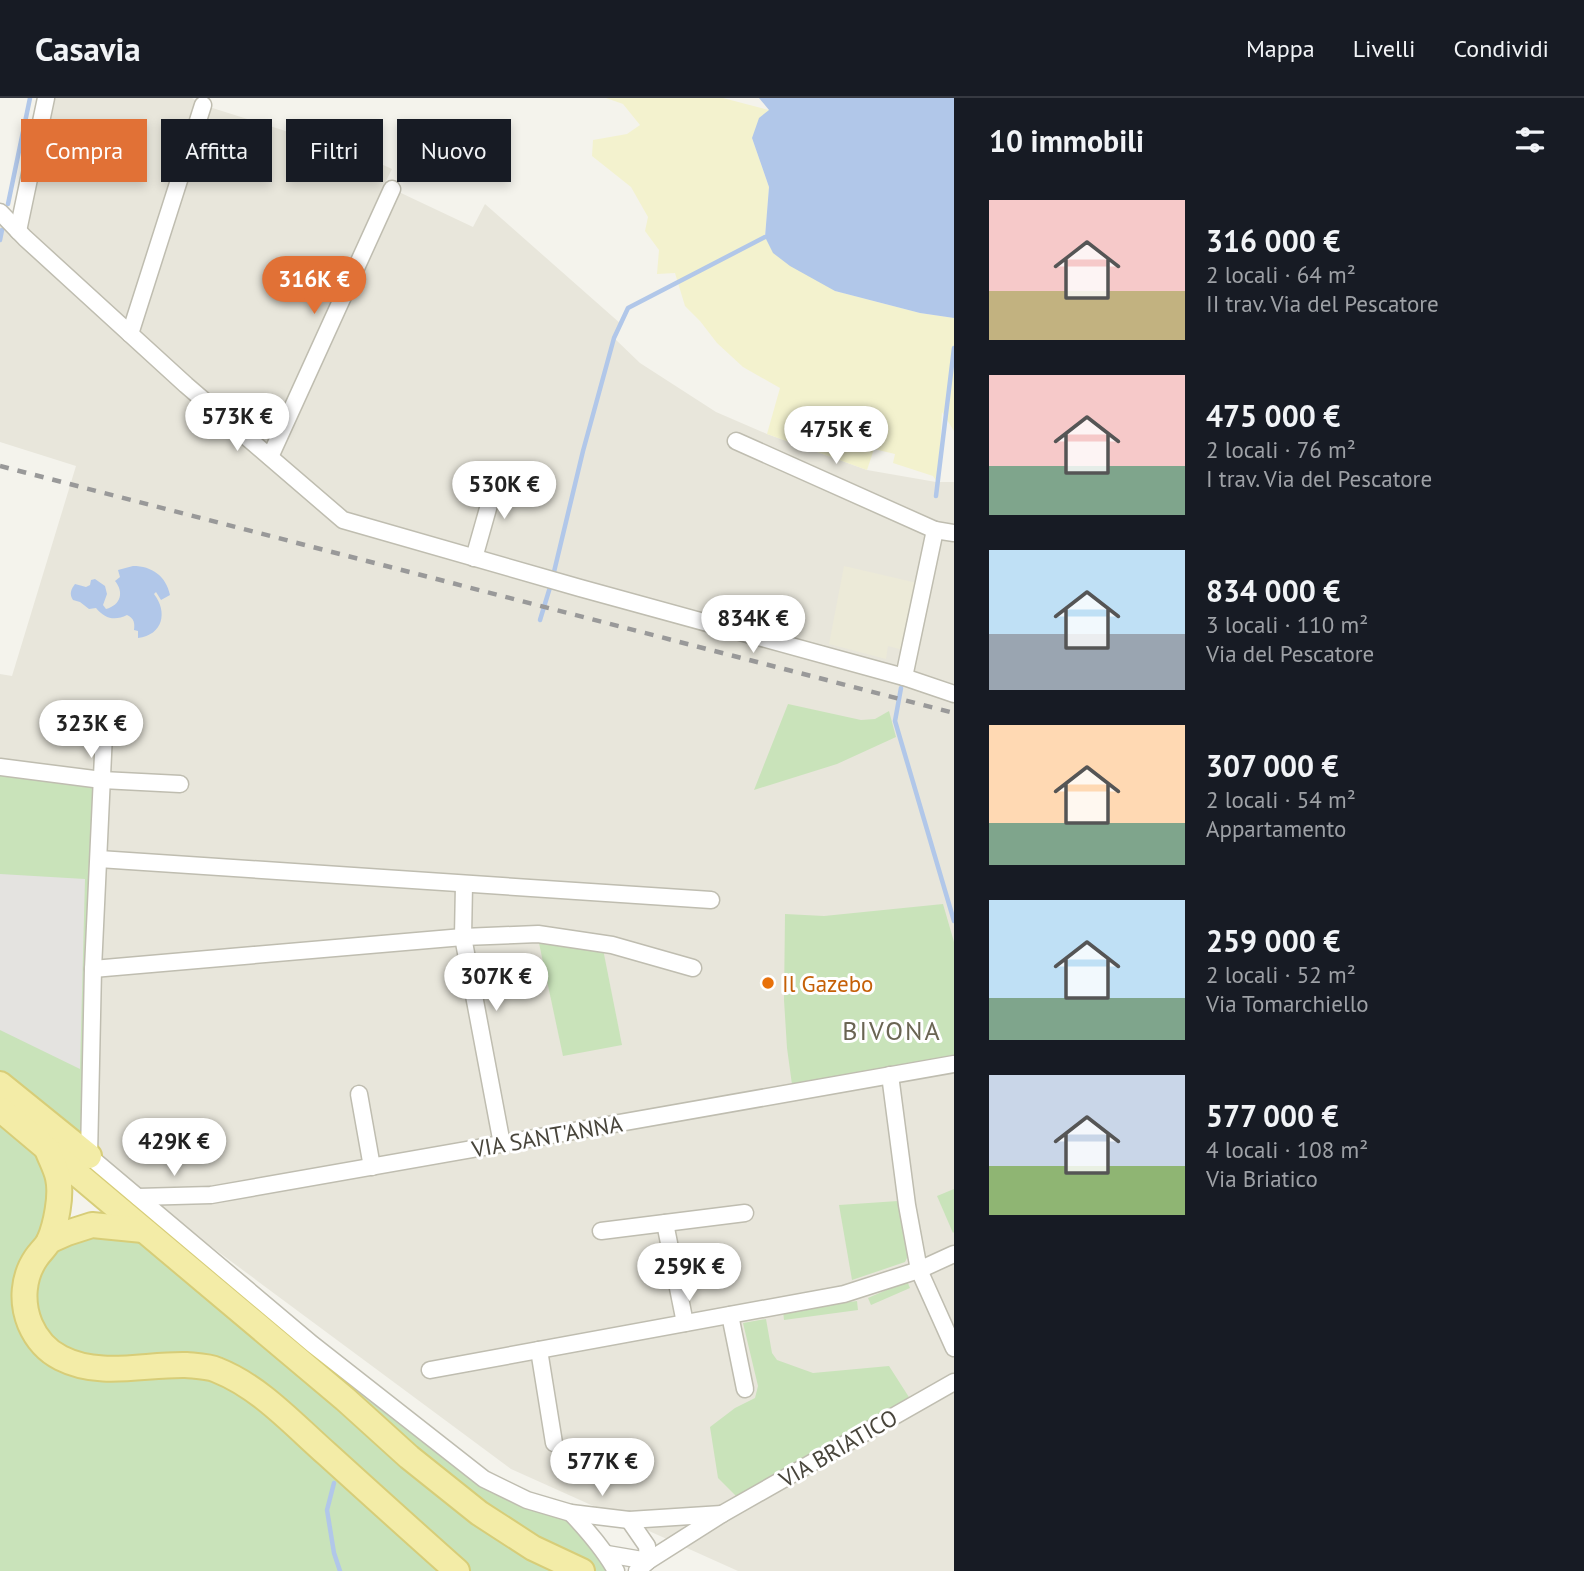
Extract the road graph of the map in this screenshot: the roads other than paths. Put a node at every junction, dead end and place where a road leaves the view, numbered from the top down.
1 (46, 98) edge
2 (203, 105) dead end
3 (392, 190) dead end
4 (0, 212) edge
5 (18, 231) junction
6 (130, 334) junction
7 (736, 441) dead end
8 (270, 457) junction
9 (498, 474) dead end
10 (934, 530) junction
11 (954, 533) edge
12 (474, 558) junction
13 (904, 677) junction
14 (954, 694) edge
15 (105, 712) dead end
16 (0, 767) edge
17 (102, 780) junction
18 (180, 785) dead end
19 (99, 859) junction
20 (464, 884) junction
21 (711, 900) dead end
22 (463, 937) junction
23 (693, 968) dead end
24 (93, 969) junction
25 (954, 1064) edge
26 (890, 1075) junction
27 (0, 1084) edge
28 (359, 1094) dead end
29 (0, 1109) edge
30 (502, 1144) junction
31 (47, 1147) junction
32 (89, 1156) junction
33 (372, 1167) junction
34 (138, 1197) junction
35 (745, 1213) dead end
36 (665, 1223) junction
37 (143, 1230) junction
38 (601, 1231) dead end
39 (49, 1241) junction
40 (954, 1254) edge
41 (919, 1270) junction
42 (730, 1315) junction
43 (684, 1323) junction
44 (954, 1348) edge
45 (538, 1350) junction
46 (430, 1370) dead end
47 (954, 1382) edge
48 (745, 1389) dead end
49 (554, 1443) dead end
50 (571, 1513) junction
51 (722, 1514) junction
52 (629, 1520) junction
53 (607, 1554) junction
54 (643, 1566) edge
55 (457, 1571) edge
56 (582, 1571) edge
57 (616, 1571) edge

1 - 5 street
2 - 6 street
3 - 8 street
4 - 5 street
5 - 6 street
6 - 8 street
7 - 10 street
8 - 12 street
9 - 12 street
10 - 11 street
10 - 13 street
12 - 13 street
13 - 14 street
15 - 17 street
16 - 17 street
17 - 18 street
17 - 19 street
19 - 20 street
19 - 24 street
20 - 21 street
20 - 22 street
22 - 23 street
22 - 24 street
22 - 30 street
24 - 32 street
25 - 26 street, VIA SANT'ANNA
26 - 30 street, VIA SANT'ANNA
26 - 41 street
27 - 32 main road
28 - 33 street
29 - 31 main road
30 - 33 street, VIA SANT'ANNA
31 - 37 main road
31 - 39 main road
32 - 34 street
33 - 34 street, VIA SANT'ANNA
34 - 50 street
35 - 36 street
36 - 38 street
36 - 43 street
37 - 39 main road
37 - 56 main road
39 - 55 main road
40 - 41 street
41 - 42 street
41 - 44 street
42 - 43 street
42 - 48 street
43 - 45 street
45 - 46 street
45 - 49 street
47 - 51 street, VIA BRIATICO
50 - 52 street
50 - 53 street
51 - 52 street
51 - 54 street, VIA BRIATICO
52 - 54 street
53 - 54 street
53 - 57 street

